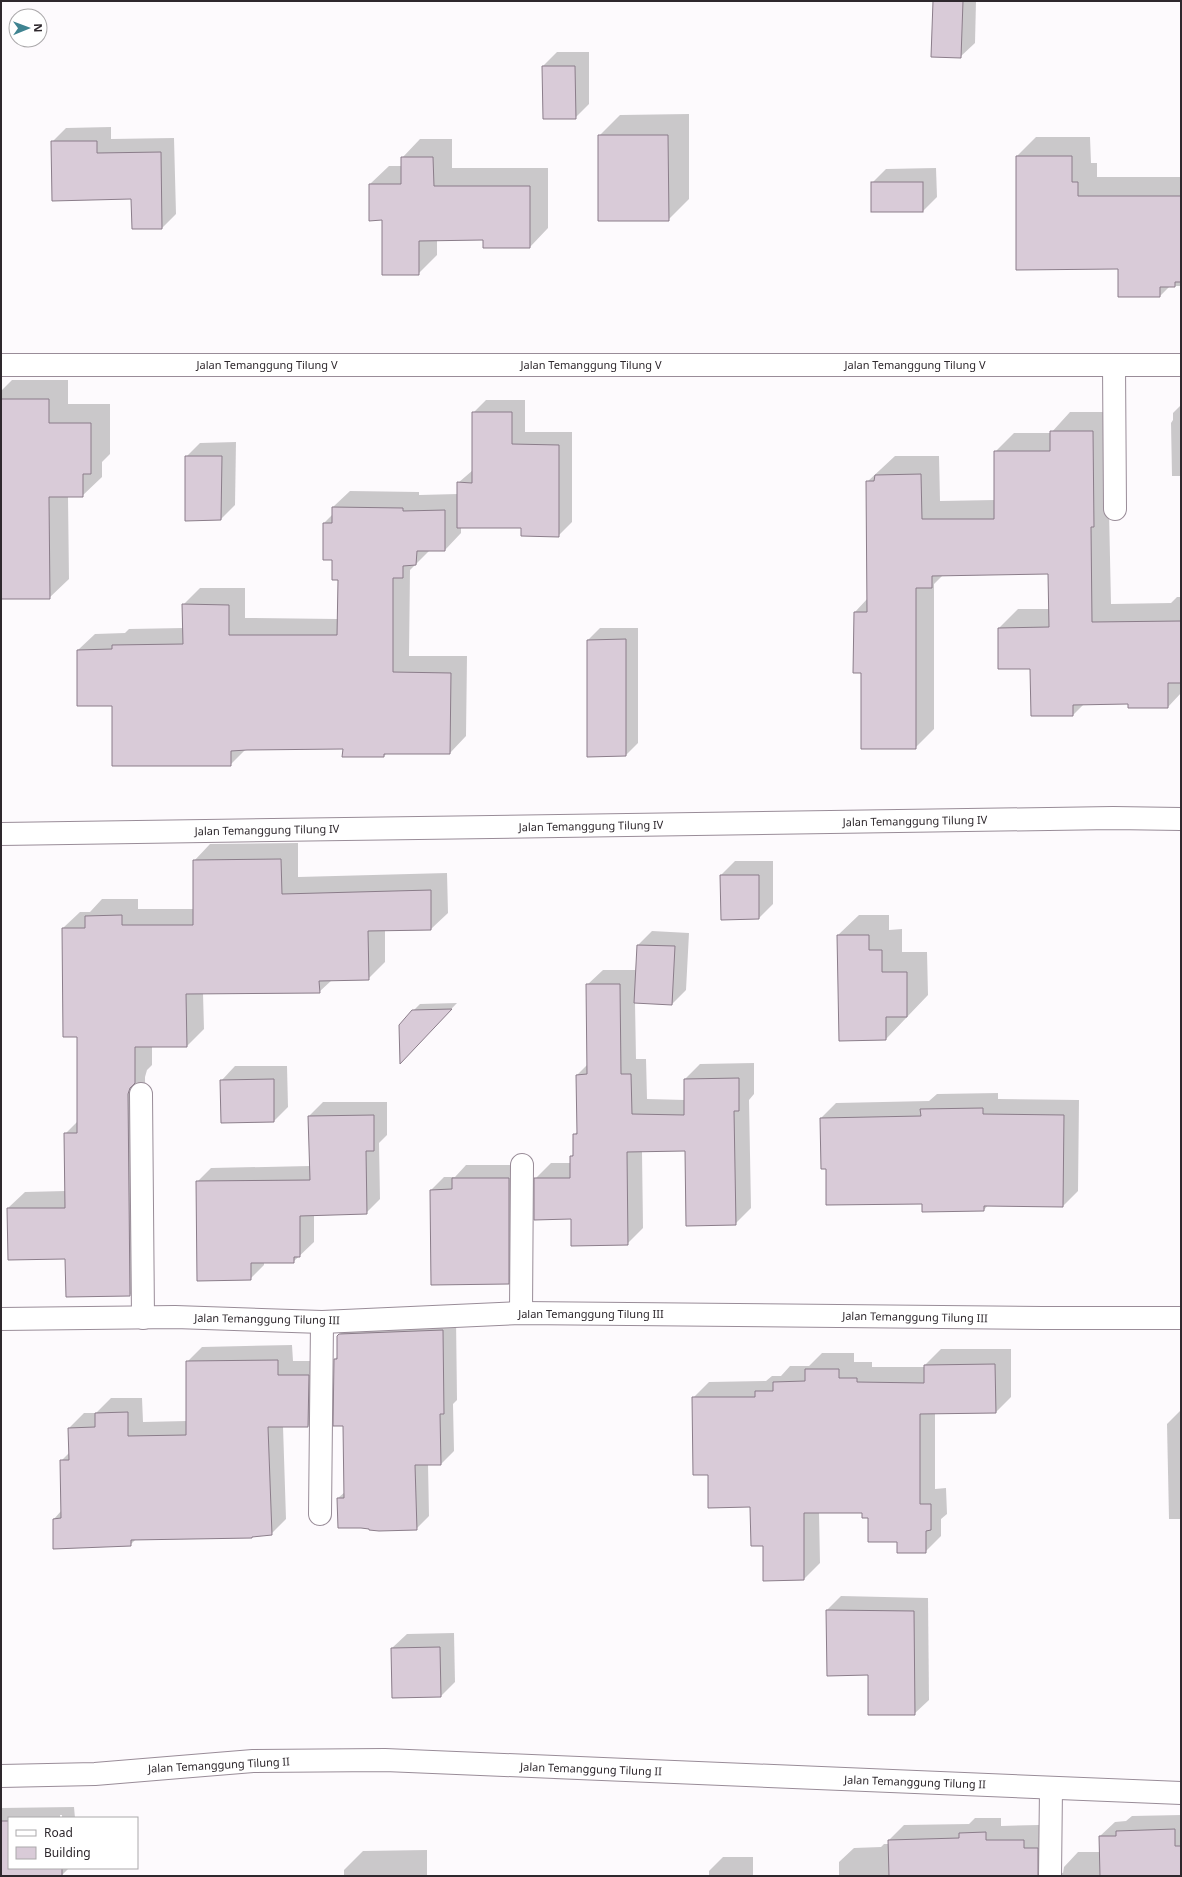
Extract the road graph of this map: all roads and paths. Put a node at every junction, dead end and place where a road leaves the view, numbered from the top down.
1 (1, 365) edge
2 (1114, 365) junction
3 (1181, 365) edge
4 (1115, 509) dead end
5 (1181, 819) edge
6 (1, 834) edge
7 (142, 1094) dead end
8 (522, 1165) dead end
9 (520, 1313) junction
10 (143, 1318) junction
11 (1181, 1318) edge
12 (1, 1319) edge
13 (322, 1322) junction
14 (320, 1514) dead end
15 (1, 1776) edge
16 (1051, 1788) junction
17 (1181, 1793) edge
18 (1050, 1876) edge

1 - 2 street, Jalan Temanggung Tilung V
2 - 3 street, Jalan Temanggung Tilung V
2 - 4 street
5 - 6 street, Jalan Temanggung Tilung IV
7 - 10 street
8 - 9 street
9 - 11 street, Jalan Temanggung Tilung III
9 - 13 street, Jalan Temanggung Tilung III
10 - 12 street, Jalan Temanggung Tilung III
10 - 13 street, Jalan Temanggung Tilung III
13 - 14 street
15 - 16 street, Jalan Temanggung Tilung II
16 - 17 street, Jalan Temanggung Tilung II
16 - 18 street

